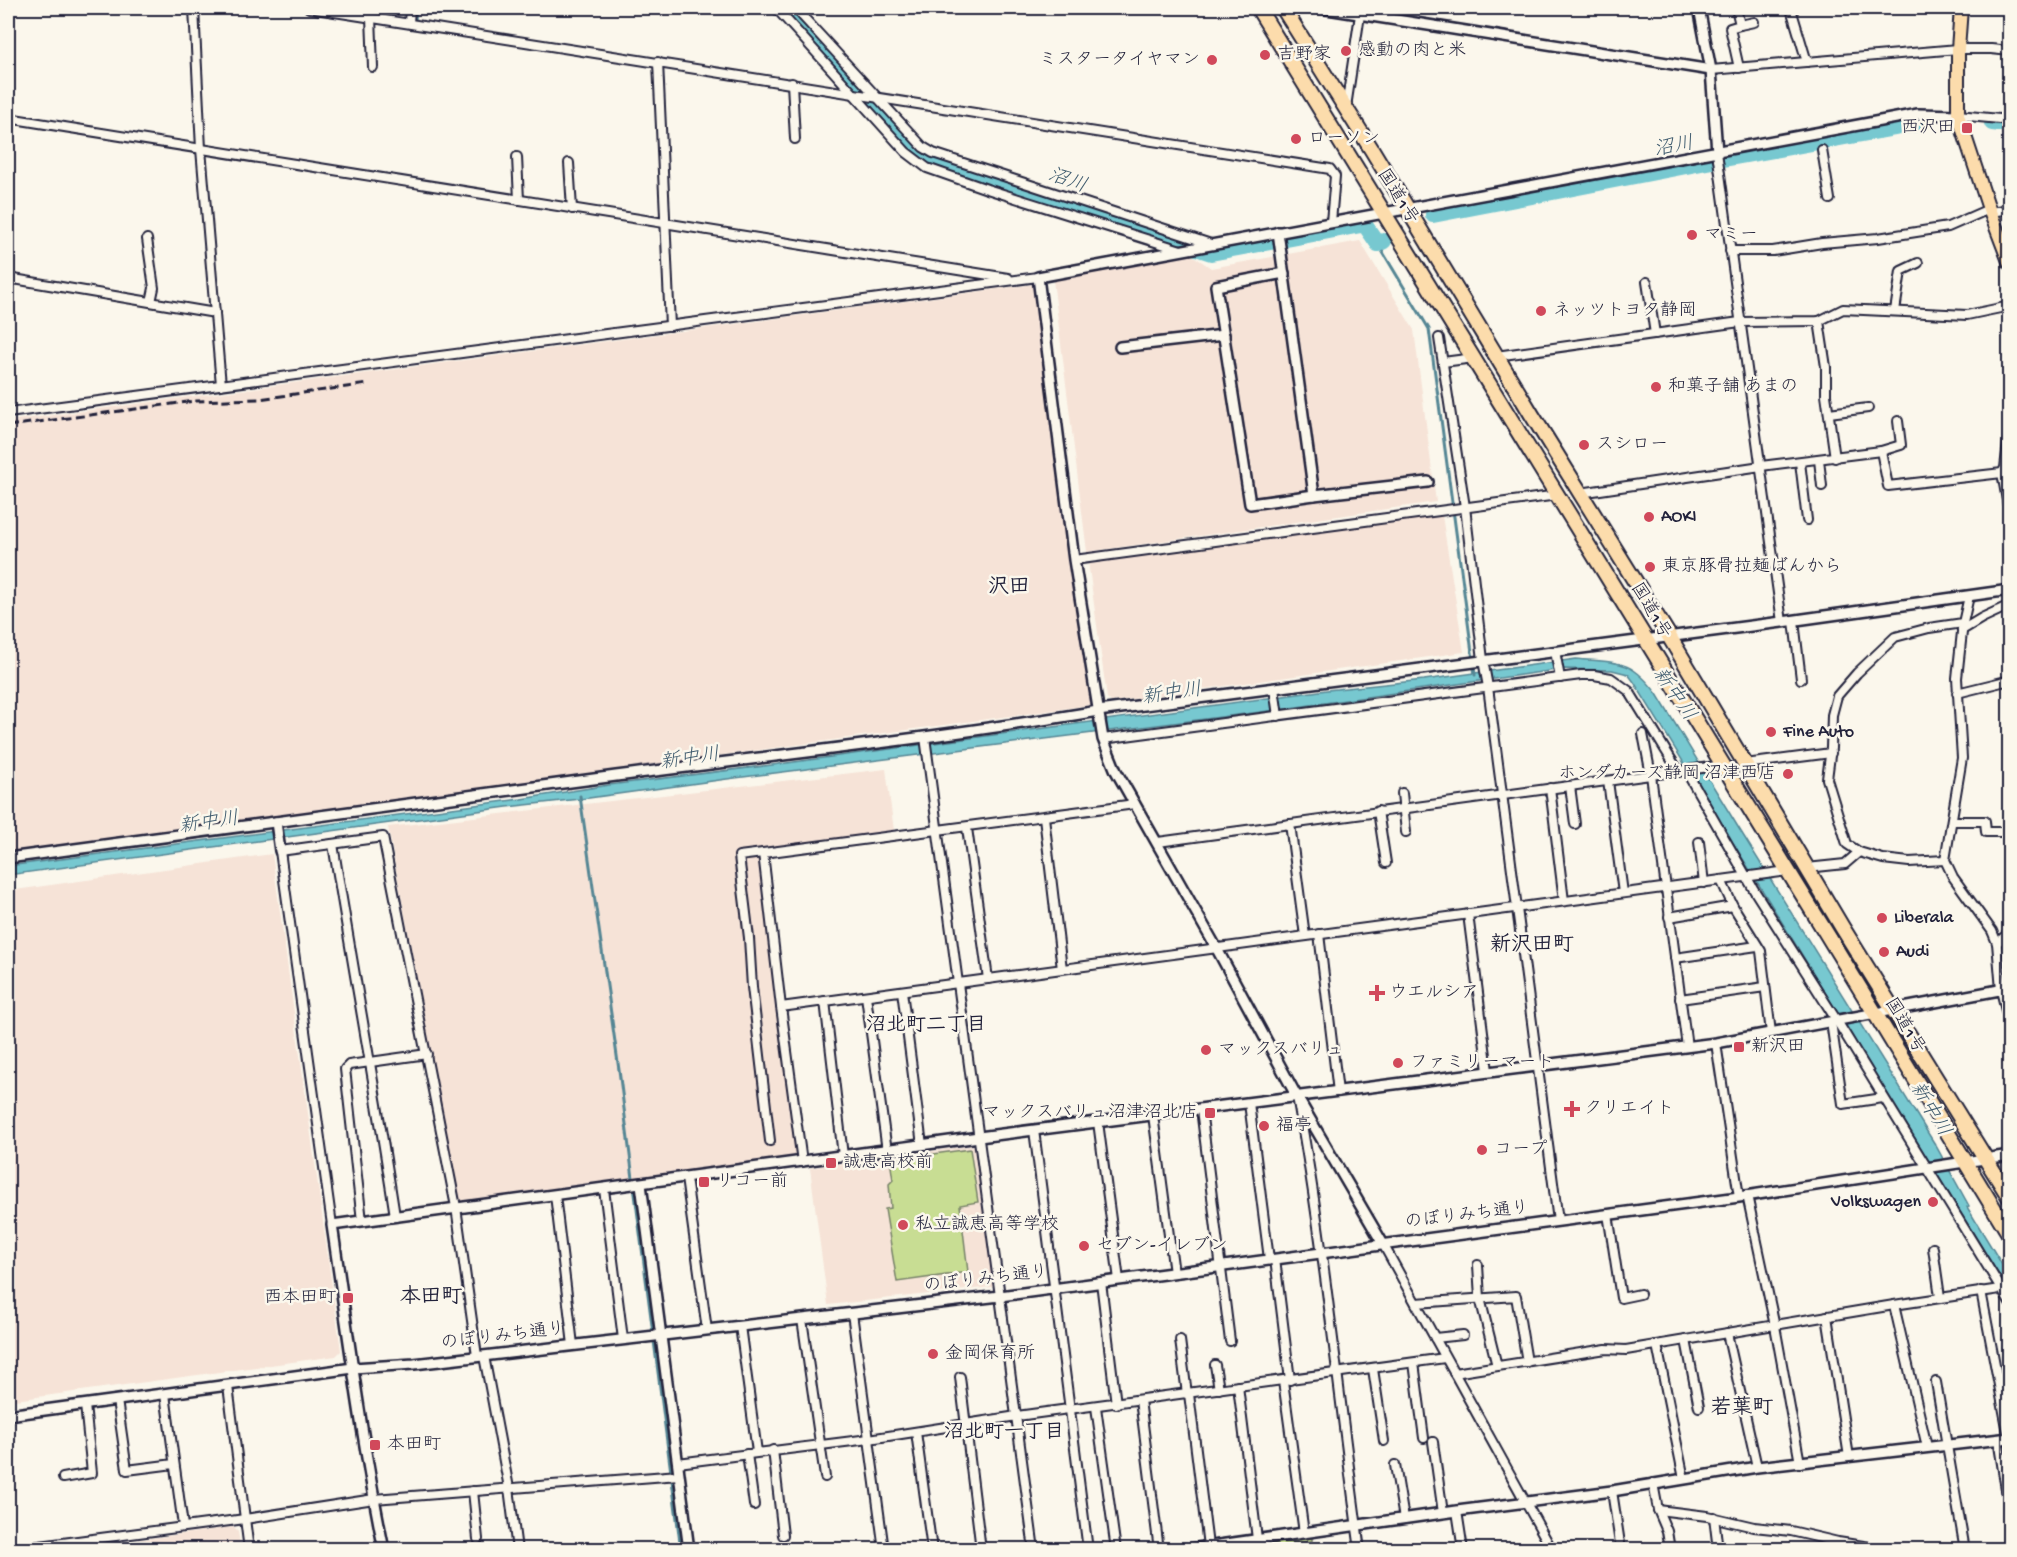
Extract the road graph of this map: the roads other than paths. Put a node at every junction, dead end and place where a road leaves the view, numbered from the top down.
1 (194, 8) edge
2 (309, 8) edge
3 (410, 8) edge
4 (776, 8) edge
5 (795, 8) edge
6 (1258, 8) edge
7 (1283, 8) edge
8 (1321, 8) edge
9 (1699, 8) edge
10 (1736, 8) edge
11 (1961, 8) edge
12 (1361, 11) edge
13 (1792, 12) dead end
14 (371, 17) junction
15 (1754, 22) dead end
16 (409, 23) junction
17 (1740, 26) junction
18 (1958, 49) junction
19 (2010, 51) edge
20 (658, 62) junction
21 (1807, 62) junction
22 (373, 67) dead end
23 (1739, 68) junction
24 (1711, 70) junction
25 (792, 83) junction
26 (851, 93) junction
27 (876, 97) junction
28 (1346, 108) junction
29 (1958, 115) junction
30 (8, 118) edge
31 (2010, 120) edge
32 (795, 139) dead end
33 (201, 149) junction
34 (1822, 150) dead end
35 (1717, 152) junction
36 (517, 157) dead end
37 (569, 163) dead end
38 (1830, 199) dead end
39 (519, 200) junction
40 (572, 208) junction
41 (1407, 208) junction
42 (2010, 209) edge
43 (1989, 210) junction
44 (1385, 212) junction
45 (1331, 222) junction
46 (664, 223) junction
47 (1278, 232) junction
48 (147, 239) dead end
49 (1209, 245) junction
50 (1183, 250) junction
51 (1730, 251) junction
52 (1918, 263) dead end
53 (2010, 264) edge
54 (1284, 273) junction
55 (1038, 277) junction
56 (8, 278) edge
57 (1018, 280) junction
58 (1647, 282) dead end
59 (151, 302) junction
60 (2010, 306) edge
61 (1895, 311) junction
62 (215, 313) junction
63 (1819, 321) junction
64 (1740, 322) junction
65 (670, 326) junction
66 (1655, 334) junction
67 (1224, 335) junction
68 (1439, 338) dead end
69 (1120, 347) dead end
70 (1496, 356) junction
71 (1475, 358) junction
72 (1443, 362) junction
73 (221, 385) junction
74 (1868, 408) dead end
75 (8, 413) edge
76 (1829, 413) junction
77 (1898, 422) dead end
78 (2010, 424) edge
79 (1881, 451) junction
80 (1835, 458) junction
81 (1819, 460) junction
82 (1800, 462) junction
83 (1761, 466) junction
84 (2002, 473) junction
85 (1428, 482) dead end
86 (1822, 486) dead end
87 (1580, 493) junction
88 (1314, 495) junction
89 (1558, 495) junction
90 (1465, 507) junction
91 (2010, 517) edge
92 (1807, 520) dead end
93 (1074, 560) junction
94 (2010, 590) edge
95 (1969, 596) junction
96 (2010, 605) edge
97 (1794, 621) junction
98 (1782, 622) junction
99 (1963, 627) junction
100 (1669, 636) junction
101 (1646, 640) junction
102 (1556, 653) junction
103 (1483, 663) junction
104 (1559, 675) junction
105 (1801, 679) dead end
106 (2010, 680) edge
107 (1488, 687) junction
108 (1274, 688) junction
109 (1957, 693) junction
110 (1098, 711) junction
111 (1278, 716) junction
112 (1643, 734) dead end
113 (1103, 736) junction
114 (925, 737) junction
115 (1831, 753) junction
116 (1745, 764) junction
117 (1717, 766) junction
118 (1682, 771) junction
119 (1651, 775) junction
120 (1608, 781) junction
121 (1569, 786) junction
122 (1550, 788) junction
123 (1402, 793) dead end
124 (1502, 794) junction
125 (1135, 804) junction
126 (1403, 808) junction
127 (1378, 812) junction
128 (1044, 817) junction
129 (1952, 821) junction
130 (276, 822) junction
131 (1290, 824) junction
132 (1575, 824) dead end
133 (967, 828) junction
134 (937, 832) junction
135 (1406, 832) dead end
136 (2000, 832) dead end
137 (1158, 842) junction
138 (1699, 842) dead end
139 (333, 844) junction
140 (280, 851) junction
141 (1859, 852) junction
142 (763, 854) junction
143 (8, 858) edge
144 (1945, 860) junction
145 (1386, 863) dead end
146 (1807, 868) junction
147 (1782, 872) junction
148 (1748, 877) junction
149 (1721, 880) junction
150 (1704, 883) junction
151 (1666, 888) junction
152 (1623, 893) junction
153 (1564, 901) junction
154 (1733, 906) junction
155 (1517, 907) junction
156 (1468, 914) junction
157 (1669, 917) junction
158 (2010, 932) edge
159 (1319, 934) junction
160 (1305, 936) junction
161 (1998, 943) junction
162 (1758, 946) junction
163 (1217, 949) junction
164 (1675, 958) junction
165 (1062, 969) junction
166 (988, 979) junction
167 (959, 983) junction
168 (1765, 987) junction
169 (2005, 989) edge
170 (902, 991) junction
171 (866, 996) junction
172 (1680, 999) junction
173 (825, 1001) junction
174 (781, 1007) junction
175 (1894, 1010) junction
176 (1871, 1015) junction
177 (1834, 1022) junction
178 (2010, 1027) edge
179 (1771, 1033) junction
180 (1716, 1043) junction
181 (1687, 1047) junction
182 (427, 1054) junction
183 (370, 1062) junction
184 (1539, 1065) junction
185 (1488, 1071) junction
186 (1338, 1092) junction
187 (1297, 1097) junction
188 (1883, 1098) junction
189 (1248, 1103) junction
190 (1201, 1109) junction
191 (1152, 1115) junction
192 (1098, 1122) junction
193 (1034, 1130) junction
194 (979, 1137) junction
195 (770, 1141) dead end
196 (922, 1145) junction
197 (887, 1150) junction
198 (2010, 1155) edge
199 (843, 1156) junction
200 (1986, 1160) junction
201 (802, 1162) junction
202 (1963, 1164) junction
203 (1926, 1169) junction
204 (686, 1178) junction
205 (641, 1184) junction
206 (604, 1189) junction
207 (555, 1195) junction
208 (1742, 1196) junction
209 (2010, 1198) edge
210 (456, 1207) junction
211 (1608, 1214) junction
212 (395, 1216) junction
213 (362, 1221) junction
214 (1558, 1221) junction
215 (332, 1225) junction
216 (2010, 1235) edge
217 (1383, 1244) junction
218 (1933, 1248) dead end
219 (1323, 1252) junction
220 (1272, 1259) junction
221 (1222, 1265) junction
222 (1478, 1265) dead end
223 (1174, 1273) junction
224 (1119, 1280) junction
225 (1101, 1282) junction
226 (1053, 1289) junction
227 (2000, 1289) junction
228 (1981, 1291) junction
229 (1640, 1294) dead end
230 (1000, 1296) junction
231 (1940, 1297) junction
232 (1480, 1298) junction
233 (1416, 1303) junction
234 (2010, 1303) edge
235 (1894, 1305) junction
236 (852, 1313) junction
237 (1827, 1316) junction
238 (802, 1319) junction
239 (740, 1326) junction
240 (1775, 1326) junction
241 (707, 1330) junction
242 (1728, 1333) junction
243 (1463, 1335) dead end
244 (655, 1336) junction
245 (1435, 1338) junction
246 (623, 1339) junction
247 (1180, 1340) dead end
248 (1686, 1340) junction
249 (1230, 1341) dead end
250 (573, 1345) junction
251 (1656, 1345) junction
252 (481, 1356) junction
253 (1445, 1358) junction
254 (1527, 1362) junction
255 (1414, 1363) junction
256 (1215, 1365) dead end
257 (1497, 1366) junction
258 (353, 1368) junction
259 (1373, 1369) junction
260 (1454, 1372) junction
261 (1336, 1374) junction
262 (960, 1377) dead end
263 (1286, 1381) junction
264 (1936, 1382) dead end
265 (228, 1386) junction
266 (1238, 1386) junction
267 (1219, 1389) junction
268 (165, 1394) junction
269 (1188, 1394) junction
270 (117, 1400) junction
271 (1140, 1400) junction
272 (1116, 1404) junction
273 (85, 1405) junction
274 (1096, 1407) junction
275 (1700, 1407) dead end
276 (1070, 1410) junction
277 (8, 1416) edge
278 (1017, 1416) junction
279 (967, 1424) junction
280 (916, 1432) junction
281 (1424, 1438) dead end
282 (2009, 1438) edge
283 (870, 1439) junction
284 (1998, 1439) junction
285 (1384, 1441) dead end
286 (1433, 1442) dead end
287 (819, 1445) junction
288 (1947, 1445) junction
289 (1927, 1447) junction
290 (773, 1450) junction
291 (757, 1452) junction
292 (747, 1454) junction
293 (1849, 1457) junction
294 (678, 1463) junction
295 (1800, 1463) junction
296 (174, 1464) junction
297 (1395, 1465) dead end
298 (1757, 1467) junction
299 (679, 1475) junction
300 (825, 1477) dead end
301 (63, 1478) dead end
302 (1684, 1479) junction
303 (1653, 1484) junction
304 (508, 1488) junction
305 (473, 1491) junction
306 (1612, 1491) junction
307 (374, 1499) junction
308 (1526, 1502) junction
309 (754, 1505) dead end
310 (1658, 1510) junction
311 (1457, 1511) junction
312 (1443, 1513) junction
313 (2010, 1515) edge
314 (1714, 1517) junction
315 (245, 1519) junction
316 (1404, 1519) junction
317 (183, 1526) junction
318 (1357, 1526) junction
319 (1304, 1533) junction
320 (783, 1535) dead end
321 (478, 1539) dead end
322 (1257, 1539) junction
323 (1208, 1546) junction
324 (37, 1548) edge
325 (9, 1550) edge
326 (249, 1550) edge
327 (384, 1550) edge
328 (517, 1550) edge
329 (689, 1550) edge
330 (884, 1550) edge
331 (932, 1550) edge
332 (981, 1550) edge
333 (1034, 1550) edge
334 (1088, 1550) edge
335 (1116, 1550) edge
336 (1159, 1550) edge
337 (1184, 1550) edge
338 (1360, 1550) edge
339 (1463, 1550) edge
340 (1552, 1550) edge
341 (1621, 1550) edge
342 (1670, 1550) edge
343 (1718, 1550) edge
344 (1889, 1550) edge
345 (1965, 1550) edge

1 - 33 street
2 - 14 street
3 - 16 street
4 - 26 street
5 - 27 street
6 - 44 highway, 国道1号
7 - 28 highway, 国道1号
8 - 12 street
9 - 24 street
10 - 17 street
11 - 18 main road
12 - 24 street
12 - 28 street
13 - 21 street
14 - 16 street
14 - 22 street
15 - 17 street
16 - 20 street
17 - 23 street
18 - 19 street
18 - 21 street
18 - 29 main road
20 - 25 street
20 - 46 street
21 - 23 street
23 - 24 street
24 - 35 street
25 - 26 street
25 - 32 street
26 - 27 street
26 - 50 street
27 - 45 street
27 - 49 street
28 - 41 highway, 国道1号
29 - 31 street
29 - 35 street
29 - 43 main road
30 - 33 street
33 - 39 street
33 - 62 street
34 - 38 street
35 - 41 street
35 - 51 street
36 - 39 street
37 - 40 street
39 - 40 street
40 - 46 street
41 - 44 street
41 - 70 highway, 国道1号
42 - 43 street
43 - 51 street
43 - 53 main road
44 - 45 street
44 - 71 highway, 国道1号
45 - 47 street
46 - 57 street
46 - 65 street
47 - 49 street
47 - 54 street
48 - 59 street
49 - 50 street
50 - 55 street
51 - 64 street
52 - 61 street
54 - 67 street
54 - 88 street
55 - 57 street
55 - 93 street
56 - 59 street
57 - 65 street
58 - 66 street
59 - 62 street
60 - 61 street
61 - 63 street
62 - 73 street
63 - 64 street
63 - 76 street
64 - 66 street
64 - 83 street
65 - 73 street
66 - 70 street
67 - 69 street
67 - 88 street
68 - 72 street
70 - 87 highway, 国道1号
71 - 72 street
71 - 89 highway, 国道1号
72 - 90 street
73 - 75 street
74 - 76 street
76 - 80 street
77 - 79 street
78 - 84 street
79 - 80 street
79 - 84 street
80 - 81 street
81 - 82 street
81 - 86 street
82 - 83 street
82 - 92 street
83 - 87 street
83 - 98 street
84 - 91 street
85 - 88 street
87 - 100 highway, 国道1号
89 - 90 street
89 - 101 highway, 国道1号
90 - 93 street
90 - 103 street
93 - 110 street
94 - 95 street
95 - 97 street
95 - 99 street
96 - 99 street
97 - 98 street
97 - 105 street
98 - 100 street
99 - 109 street
99 - 115 street
100 - 101 street
100 - 116 highway, 国道1号
101 - 102 street
101 - 117 highway, 国道1号
102 - 103 street
102 - 104 street
103 - 107 street
103 - 108 street
104 - 107 street
104 - 118 street
106 - 109 street
107 - 111 street
107 - 124 street
108 - 110 street
108 - 111 street
109 - 129 street
110 - 113 street
110 - 114 street
111 - 113 street
112 - 119 street
113 - 125 street
114 - 130 street
114 - 134 street
115 - 116 street
115 - 141 street
116 - 146 highway, 国道1号
117 - 118 street
117 - 147 highway, 国道1号
118 - 119 street
118 - 148 street
119 - 120 street
119 - 151 street
120 - 121 street
120 - 152 street
121 - 122 street
121 - 132 street
122 - 124 street
122 - 153 street
123 - 126 street
124 - 126 street
124 - 155 street
125 - 128 street
125 - 137 street
126 - 127 street
126 - 135 street
127 - 131 street
127 - 145 street
128 - 133 street
128 - 165 street
129 - 136 street
129 - 144 street
130 - 140 street
130 - 143 street
131 - 137 street
131 - 160 street
133 - 134 street
133 - 166 street
134 - 142 street
134 - 167 street
137 - 163 street
138 - 150 street
139 - 140 street
139 - 182 street
139 - 183 street
140 - 215 street
141 - 144 street
141 - 146 street
142 - 174 street
142 - 195 street
144 - 161 street
146 - 175 highway, 国道1号
147 - 148 street
147 - 176 highway, 国道1号
148 - 149 street
148 - 177 street
149 - 150 street
149 - 154 street
150 - 151 street
151 - 152 street
151 - 157 street
152 - 153 street
153 - 155 street
154 - 157 street
154 - 162 street
155 - 156 street
155 - 184 street
156 - 159 street
156 - 185 street
157 - 164 street
158 - 161 street
159 - 160 street
159 - 186 street
160 - 163 street
161 - 169 street
162 - 164 street
162 - 168 street
163 - 165 street
163 - 187 street
164 - 172 street
165 - 166 street
166 - 167 street
167 - 170 street
167 - 194 street
168 - 172 street
168 - 179 street
169 - 175 street
169 - 178 street
170 - 171 street
170 - 196 street
171 - 173 street
171 - 197 street
172 - 181 street
173 - 174 street
173 - 199 street
174 - 201 street
175 - 176 street
175 - 200 highway, 国道1号
176 - 177 street
176 - 202 highway, 国道1号
177 - 179 street
177 - 188 street
177 - 188 street
179 - 180 street
180 - 181 street
180 - 208 street
181 - 184 street
182 - 183 street
182 - 210 street
183 - 212 street
183 - 213 street
184 - 185 street
184 - 214 street
185 - 186 street
186 - 187 street
187 - 189 street
187 - 217 street
187 - 219 street
188 - 203 street
189 - 190 street
189 - 220 street
190 - 191 street
190 - 221 street
191 - 192 street
191 - 223 street
192 - 193 street
192 - 224 street
193 - 194 street
193 - 226 street
194 - 196 street
194 - 230 street
196 - 197 street
197 - 199 street
198 - 200 street, のぼりみち通り
199 - 201 street
200 - 202 street, のぼりみち通り
200 - 209 highway, 国道1号
201 - 204 street
202 - 203 street, のぼりみち通り
202 - 216 highway, 国道1号
203 - 208 street, のぼりみち通り
203 - 227 street
204 - 205 street
204 - 241 street
205 - 206 street
205 - 244 street
206 - 207 street
206 - 246 street
207 - 210 street
207 - 250 street
208 - 211 street, のぼりみち通り
208 - 240 street
210 - 212 street
210 - 252 street
211 - 214 street, のぼりみち通り
211 - 229 street
212 - 213 street
213 - 215 street
214 - 217 street, のぼりみち通り
215 - 258 street
217 - 219 street, のぼりみち通り
217 - 233 street
218 - 231 street
219 - 220 street, のぼりみち通り
219 - 261 street
220 - 221 street, のぼりみち通り
220 - 263 street
221 - 223 street, のぼりみち通り
221 - 249 street
222 - 232 street
223 - 224 street, のぼりみち通り
224 - 225 street, のぼりみち通り
225 - 226 street, のぼりみち通り
225 - 272 street
226 - 230 street, のぼりみち通り
226 - 276 street
227 - 228 street
227 - 234 street
228 - 231 street
228 - 282 street
230 - 236 street, のぼりみち通り
230 - 278 street
231 - 235 street
232 - 233 street
232 - 254 street
232 - 257 street
233 - 245 street
235 - 237 street
235 - 289 street
236 - 238 street, のぼりみち通り
236 - 283 street
237 - 240 street
237 - 293 street
238 - 239 street, のぼりみち通り
238 - 287 street
239 - 241 street, のぼりみち通り
239 - 291 street
240 - 242 street
240 - 295 street
241 - 244 street, のぼりみち通り
242 - 248 street
242 - 298 street
243 - 245 street
244 - 246 street, のぼりみち通り
244 - 294 street
245 - 253 street
246 - 250 street, のぼりみち通り
247 - 269 street
248 - 251 street
248 - 275 street
250 - 252 street, のぼりみち通り
251 - 254 street
251 - 302 street
252 - 258 street, のぼりみち通り
252 - 304 street
253 - 255 street
253 - 260 street
254 - 257 street
255 - 259 street
255 - 281 street
256 - 267 street
257 - 260 street
258 - 265 street, のぼりみち通り
258 - 307 street
259 - 261 street
259 - 285 street
260 - 308 street
261 - 263 street
261 - 318 street
262 - 279 street
263 - 266 street
263 - 319 street
264 - 288 street
265 - 268 street, のぼりみち通り
265 - 315 street
266 - 267 street
266 - 322 street
267 - 269 street
268 - 270 street, のぼりみち通り
268 - 296 street
269 - 271 street
269 - 323 street
270 - 273 street, のぼりみち通り
270 - 296 street
271 - 272 street
271 - 336 street
272 - 274 street
273 - 277 street, のぼりみち通り
273 - 301 street
274 - 276 street
274 - 335 street
276 - 278 street
276 - 334 street
278 - 279 street
278 - 333 street
279 - 280 street
279 - 332 street
280 - 283 street
280 - 331 street
282 - 284 street
283 - 287 street
283 - 330 street
284 - 288 street
284 - 313 street
286 - 312 street
287 - 290 street
287 - 300 street
288 - 289 street
288 - 345 street
289 - 293 street
290 - 291 street
290 - 320 street
291 - 292 street
292 - 294 street
292 - 309 street
293 - 295 street
294 - 299 street
295 - 298 street
296 - 317 street
297 - 316 street
298 - 302 street
299 - 304 street
299 - 329 street
302 - 303 street
303 - 306 street
303 - 310 street
304 - 305 street
304 - 328 street
305 - 307 street
305 - 321 street
306 - 308 street
306 - 341 street
307 - 315 street
307 - 327 street
308 - 311 street
308 - 340 street
310 - 314 street
310 - 342 street
311 - 312 street
311 - 339 street
312 - 316 street
314 - 343 street
314 - 344 street
315 - 317 street
315 - 326 street
316 - 318 street
317 - 324 street
318 - 319 street
318 - 338 street
319 - 322 street
322 - 323 street
323 - 337 street
324 - 325 street

